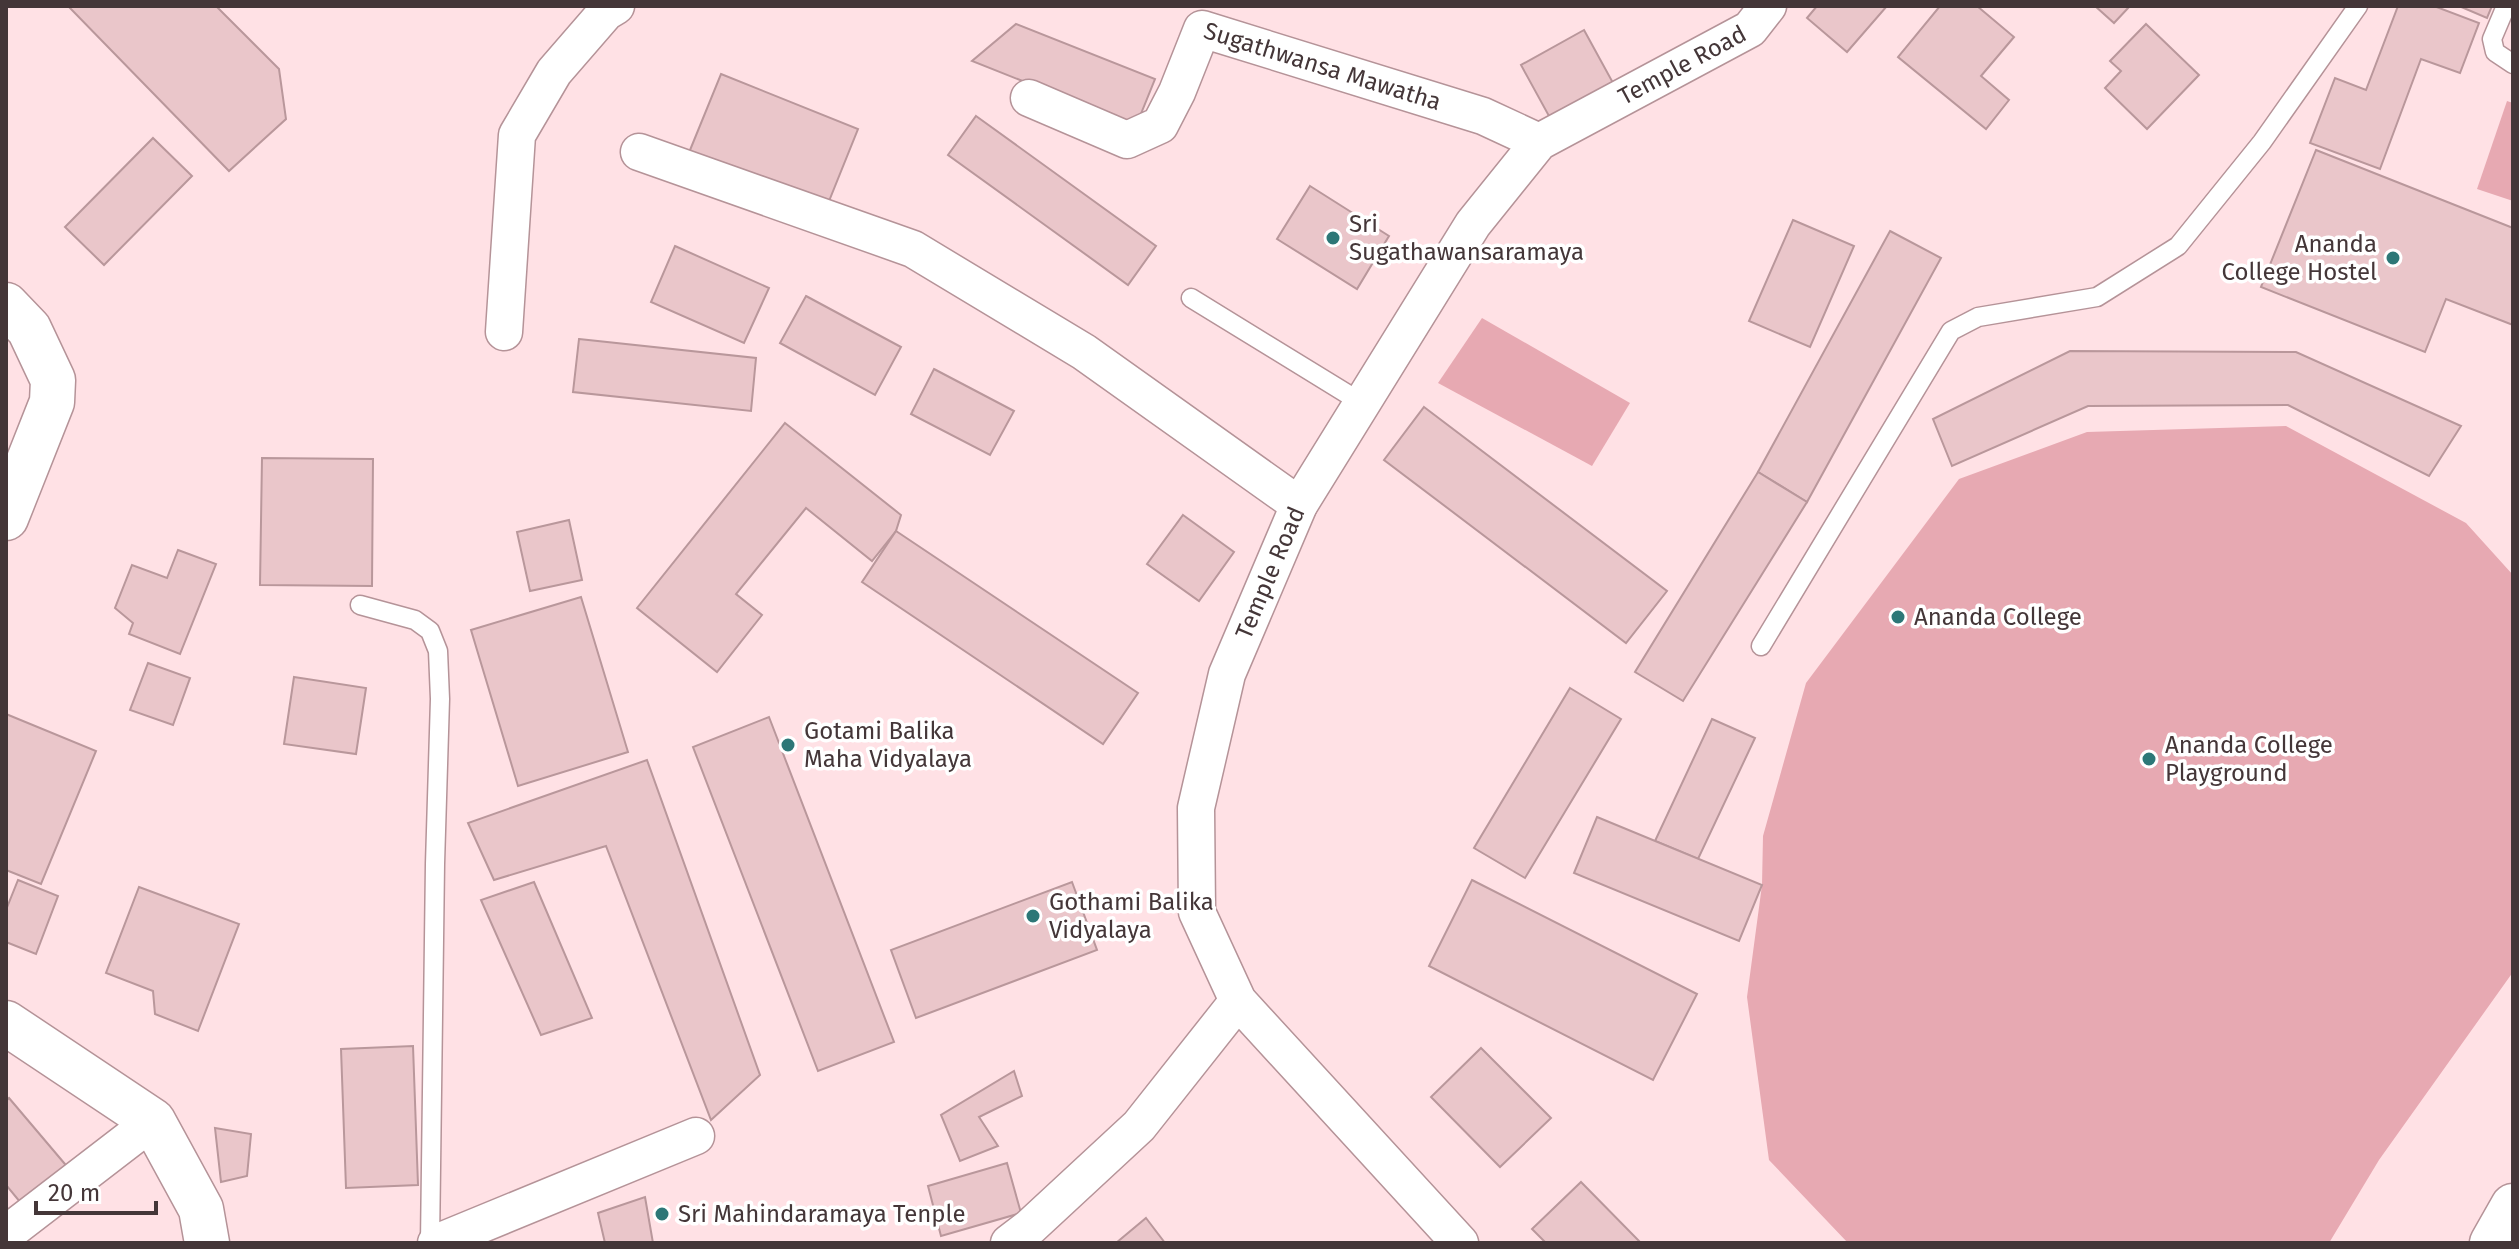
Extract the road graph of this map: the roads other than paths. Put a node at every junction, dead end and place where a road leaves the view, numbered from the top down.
1 (616, 6) edge
2 (1768, 6) edge
3 (2358, 6) edge
4 (2506, 6) edge
5 (2513, 64) edge
6 (1029, 98) dead end
7 (1539, 142) junction
8 (639, 152) dead end
9 (1191, 298) dead end
10 (6, 305) edge
11 (504, 332) dead end
12 (1362, 403) junction
13 (1299, 505) junction
14 (6, 518) edge
15 (360, 605) dead end
16 (1761, 646) dead end
17 (1238, 1001) junction
18 (6, 1023) edge
19 (153, 1121) junction
20 (696, 1136) dead end
21 (2513, 1206) edge
22 (6, 1234) edge
23 (207, 1243) edge
24 (433, 1243) edge
25 (1009, 1243) edge
26 (1460, 1243) edge
27 (2492, 1243) edge

1 - 11 street
2 - 7 street, Temple Road
3 - 16 lane
4 - 5 lane
6 - 7 street, Sugathwansa Mawatha
7 - 12 street, Temple Road
8 - 13 street
9 - 12 lane
10 - 14 main road
12 - 13 street, Temple Road
13 - 17 street, Temple Road
15 - 24 lane
17 - 25 street
17 - 26 street, Temple Road
18 - 19 main road
19 - 22 street
19 - 23 main road
20 - 24 street
21 - 27 main road

